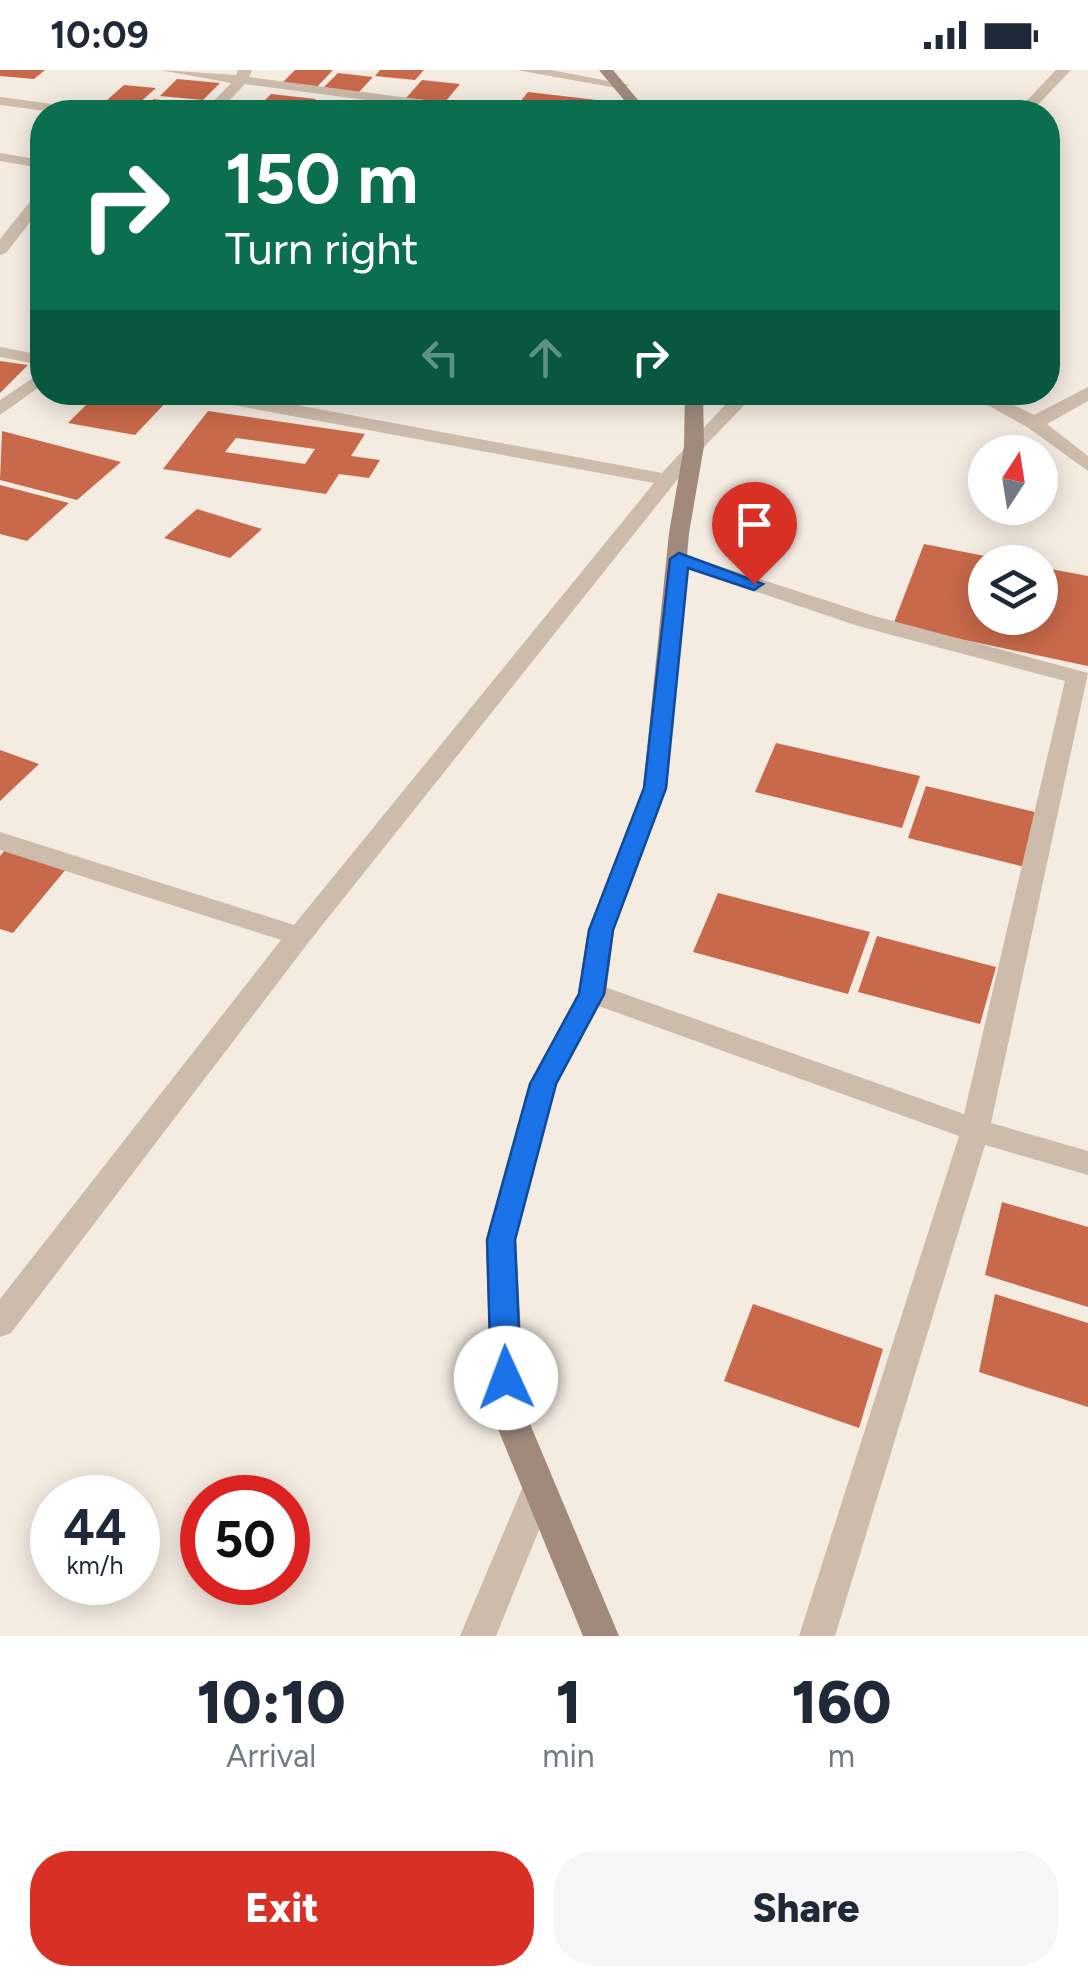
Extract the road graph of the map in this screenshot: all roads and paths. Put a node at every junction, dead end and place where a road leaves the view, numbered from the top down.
1 (167, 70) edge
2 (524, 70) edge
3 (606, 70) edge
4 (1064, 70) edge
5 (243, 75) edge
6 (622, 85) junction
7 (221, 100) edge
8 (407, 100) edge
9 (633, 100) edge
10 (1035, 100) edge
11 (0, 101) edge
12 (30, 105) edge
13 (0, 157) edge
14 (30, 162) edge
15 (30, 212) edge
16 (0, 250) edge
17 (0, 352) edge
18 (30, 358) edge
19 (30, 386) edge
20 (1088, 394) edge
21 (266, 405) edge
22 (694, 405) edge
23 (735, 405) edge
24 (997, 405) edge
25 (0, 408) edge
26 (1034, 424) junction
27 (694, 446) junction
28 (1088, 465) edge
29 (668, 480) junction
30 (679, 559) junction
31 (1082, 678) edge
32 (0, 842) edge
33 (299, 936) junction
34 (592, 994) junction
35 (975, 1130) junction
36 (1088, 1163) edge
37 (0, 1323) edge
38 (539, 1488) junction
39 (478, 1636) edge
40 (602, 1636) edge
41 (817, 1636) edge

1 - 5 street
2 - 6 street
3 - 6 main road
4 - 10 street
5 - 7 street
5 - 8 street
6 - 9 main road
11 - 12 street
13 - 14 street
15 - 16 street
17 - 18 street
19 - 25 street
20 - 26 street
21 - 29 street
22 - 27 main road
23 - 27 street
24 - 26 street
26 - 28 street
27 - 29 street
27 - 30 main road
29 - 33 street
30 - 31 street
30 - 34 main road
31 - 35 street
32 - 33 street
33 - 37 street
34 - 35 street
34 - 38 main road
35 - 36 street
35 - 41 street
38 - 39 street
38 - 40 main road

